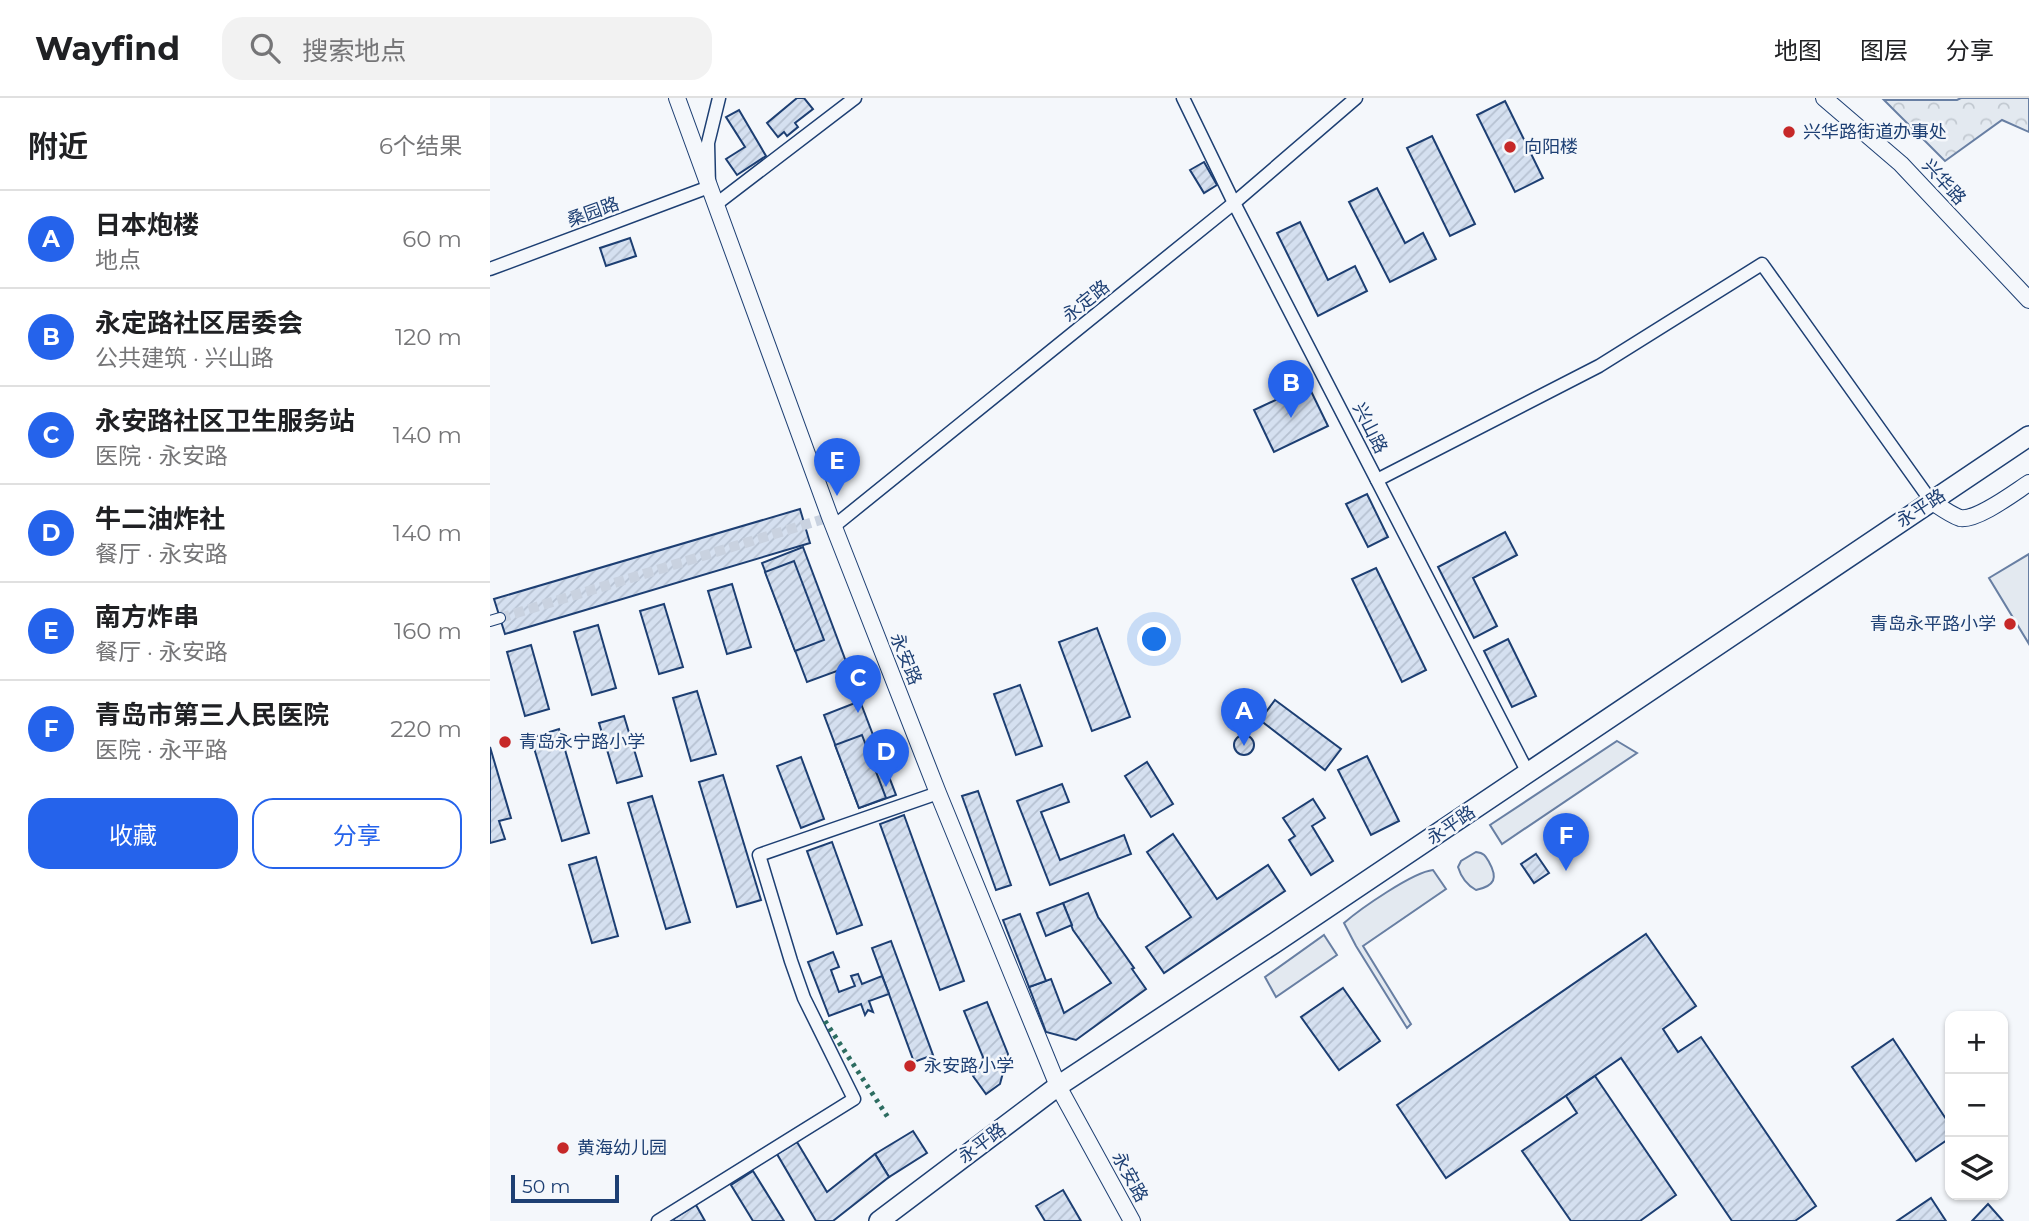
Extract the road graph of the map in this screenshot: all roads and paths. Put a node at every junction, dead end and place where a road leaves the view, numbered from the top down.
1 (677, 98) edge
2 (719, 98) edge
3 (855, 98) edge
4 (1182, 98) edge
5 (1356, 98) edge
6 (1824, 98) edge
7 (709, 187) junction
8 (1234, 203) junction
9 (715, 205) junction
10 (490, 269) edge
11 (2029, 300) edge
12 (2029, 436) edge
13 (1377, 480) junction
14 (2029, 482) edge
15 (1931, 501) junction
16 (834, 527) junction
17 (1528, 773) junction
18 (938, 793) junction
19 (1058, 1086) junction
20 (659, 1221) edge
21 (879, 1221) edge
22 (1132, 1221) edge

1 - 7 street, 永安路
2 - 7 street
3 - 9 street
4 - 8 street, 兴山路
5 - 8 street, 永定路
6 - 11 street, 兴华路
7 - 9 street, 永安路
7 - 10 street, 桑园路
8 - 13 street, 兴山路
8 - 16 street, 永定路
9 - 16 street, 永安路
12 - 15 main road, 永平路
13 - 15 street
13 - 17 street, 兴山路
14 - 15 street
15 - 17 main road, 永平路
16 - 18 street, 永安路
17 - 19 main road, 永平路
18 - 19 street, 永安路
18 - 20 street
19 - 21 main road, 永平路
19 - 22 street, 永安路

